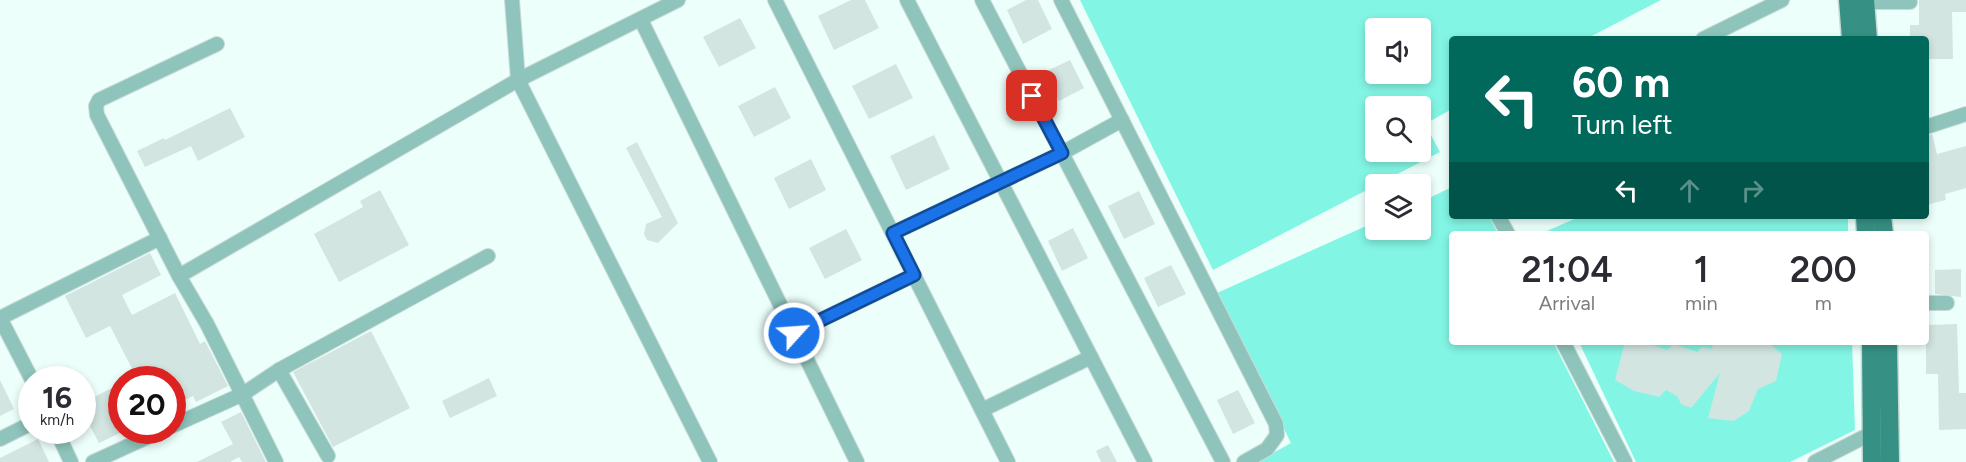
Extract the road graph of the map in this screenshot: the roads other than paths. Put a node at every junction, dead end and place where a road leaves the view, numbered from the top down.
1 (512, 0) edge
2 (678, 0) edge
3 (775, 0) edge
4 (907, 0) edge
5 (982, 0) edge
6 (1061, 0) edge
7 (1782, 0) edge
8 (1860, 1) edge
9 (1910, 2) dead end
10 (641, 20) junction
11 (1709, 36) edge
12 (1852, 36) edge
13 (1867, 36) edge
14 (217, 44) dead end
15 (518, 80) junction
16 (1966, 114) edge
17 (1122, 120) junction
18 (1929, 126) edge
19 (1062, 153) junction
20 (1001, 183) junction
21 (893, 233) junction
22 (160, 238) junction
23 (488, 256) dead end
24 (914, 275) junction
25 (179, 276) junction
26 (1929, 303) edge
27 (1947, 303) dead end
28 (0, 318) edge
29 (794, 333) junction
30 (1565, 345) edge
31 (1871, 345) edge
32 (1888, 345) edge
33 (1091, 357) junction
34 (25, 366) edge
35 (279, 370) junction
36 (243, 394) junction
37 (982, 410) junction
38 (186, 420) edge
39 (18, 430) edge
40 (1872, 433) junction
41 (0, 439) edge
42 (63, 444) edge
43 (132, 444) edge
44 (327, 456) dead end
45 (71, 462) edge
46 (93, 462) edge
47 (276, 462) edge
48 (710, 462) edge
49 (857, 462) edge
50 (1008, 462) edge
51 (1145, 462) edge
52 (1223, 462) edge
53 (1244, 462) edge
54 (1625, 462) edge
55 (1815, 462) edge
56 (1872, 462) edge
57 (1890, 462) edge

1 - 15 street
2 - 10 street
3 - 21 street
4 - 20 street
5 - 19 street
6 - 17 street
7 - 11 street
8 - 9 street
8 - 12 main road
8 - 13 main road
10 - 15 street
10 - 29 street
14 - 22 street
15 - 25 street
15 - 48 street
16 - 18 street
17 - 19 street
17 - 53 street
19 - 20 street
19 - 52 street
20 - 21 street
20 - 33 street
21 - 24 street
22 - 25 street
22 - 28 street
23 - 35 street
24 - 29 street
24 - 37 street
25 - 36 street
26 - 27 street
28 - 34 street
29 - 49 street
30 - 54 street
31 - 40 main road
32 - 57 main road
33 - 37 street
33 - 51 street
35 - 36 street
35 - 44 street
36 - 38 street
36 - 47 street
37 - 50 street
39 - 41 street
40 - 55 street
40 - 56 main road
42 - 45 street
43 - 46 street

